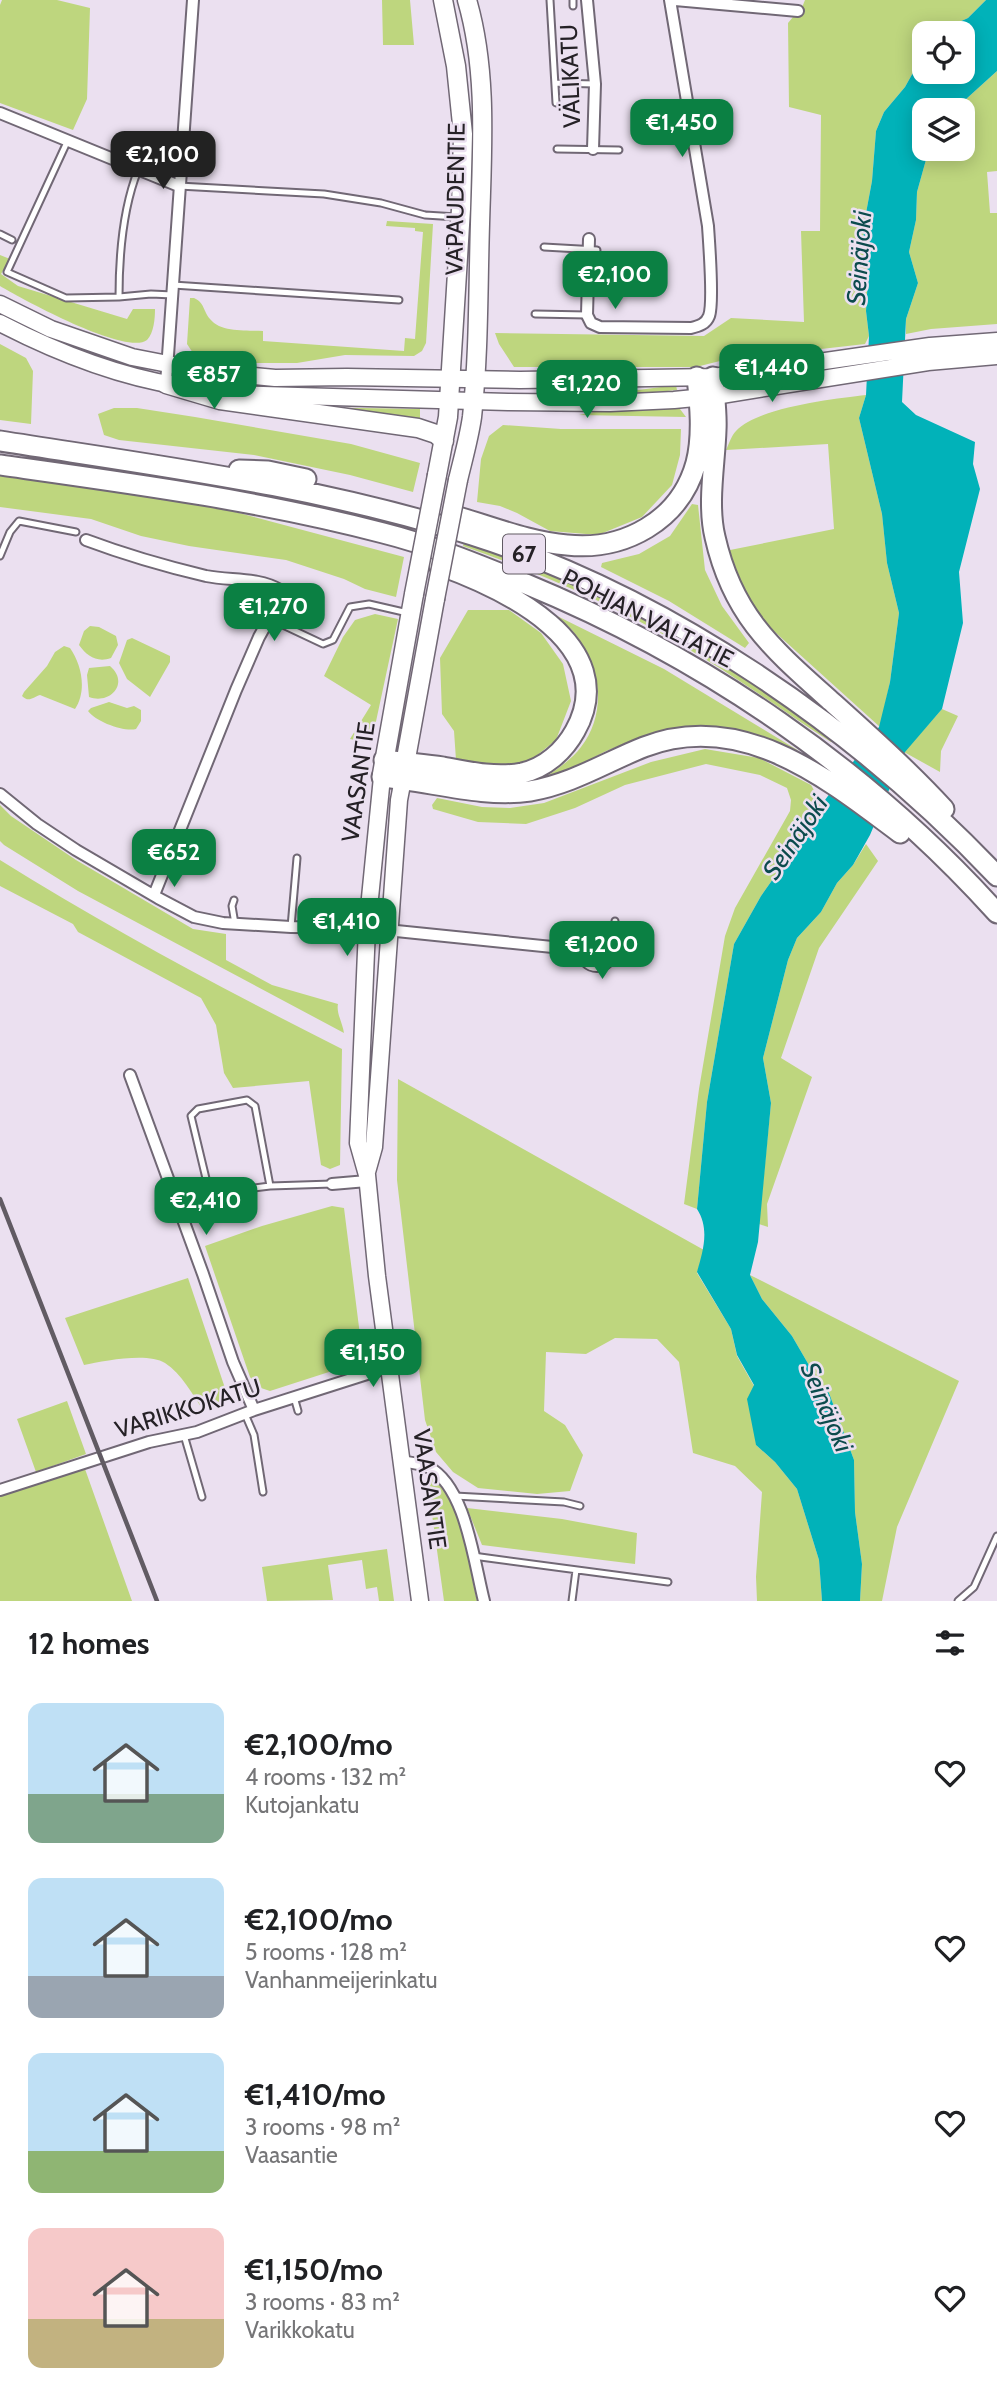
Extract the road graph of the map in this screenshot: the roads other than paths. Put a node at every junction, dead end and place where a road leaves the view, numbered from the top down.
1 (193, 0) edge
2 (443, 0) edge
3 (467, 0) edge
4 (550, 0) edge
5 (587, 0) edge
6 (673, 0) edge
7 (798, 11) dead end
8 (555, 83) junction
9 (596, 84) junction
10 (556, 103) dead end
11 (0, 113) edge
12 (68, 140) junction
13 (557, 149) dead end
14 (593, 149) junction
15 (619, 150) dead end
16 (138, 169) junction
17 (179, 186) junction
18 (460, 217) junction
19 (0, 234) edge
20 (12, 240) dead end
21 (591, 243) joint
22 (544, 247) dead end
23 (173, 290) junction
24 (119, 296) junction
25 (399, 300) dead end
26 (0, 304) edge
27 (536, 314) dead end
28 (587, 315) junction
29 (0, 323) edge
30 (997, 341) edge
31 (929, 354) junction
32 (997, 356) edge
33 (167, 365) junction
34 (451, 379) junction
35 (474, 379) junction
36 (166, 384) junction
37 (706, 387) junction
38 (449, 400) junction
39 (473, 401) junction
40 (444, 440) junction
41 (0, 442) edge
42 (0, 466) edge
43 (175, 468) junction
44 (227, 501) junction
45 (76, 532) dead end
46 (86, 540) dead end
47 (0, 556) edge
48 (411, 613) junction
49 (270, 619) junction
50 (842, 724) junction
51 (383, 768) junction
52 (404, 771) junction
53 (0, 794) edge
54 (899, 825) junction
55 (297, 858) dead end
56 (997, 876) edge
57 (154, 895) junction
58 (234, 900) dead end
59 (997, 914) edge
60 (615, 921) dead end
61 (235, 924) junction
62 (291, 927) junction
63 (367, 928) junction
64 (390, 930) junction
65 (608, 942) junction
66 (582, 950) junction
67 (130, 1075) dead end
68 (367, 1178) junction
69 (332, 1184) joint
70 (270, 1186) junction
71 (209, 1191) junction
72 (183, 1220) junction
73 (389, 1367) junction
74 (294, 1397) junction
75 (298, 1411) dead end
76 (249, 1412) junction
77 (184, 1435) junction
78 (401, 1461) junction
79 (0, 1490) edge
80 (263, 1492) dead end
81 (455, 1496) junction
82 (202, 1497) dead end
83 (580, 1506) dead end
84 (997, 1536) edge
85 (473, 1556) junction
86 (576, 1570) junction
87 (668, 1582) dead end
88 (420, 1601) edge
89 (484, 1601) edge
90 (572, 1601) edge
91 (958, 1601) edge

1 - 17 street
2 - 18 main road, VAPAUDENTIE
3 - 35 main road, VAPAUDENTIE
4 - 8 lane
5 - 9 street, VÄLIKATU
6 - 7 street
6 - 28 street
8 - 9 lane
8 - 10 lane
9 - 14 street, VÄLIKATU
11 - 12 street
12 - 16 street
12 - 24 lane
13 - 14 lane
14 - 15 lane
16 - 17 street
16 - 24 lane
17 - 18 lane
17 - 23 street
18 - 34 main road, VAPAUDENTIE
19 - 20 lane
21 - 22 lane
21 - 28 street
23 - 24 lane
23 - 25 lane
23 - 33 street
26 - 33 main road
27 - 28 lane
29 - 36 main road
30 - 31 main road
31 - 32 main road
31 - 37 main road
33 - 34 main road
33 - 36 street
34 - 35 main road
34 - 38 main road, VAPAUDENTIE
35 - 37 main road
35 - 39 main road, VAPAUDENTIE
36 - 38 main road
36 - 40 main road
37 - 39 main road
37 - 43 highway
37 - 50 highway
38 - 39 main road
38 - 40 main road, VAASANTIE
39 - 52 main road, VAASANTIE, bridge
40 - 48 main road, VAASANTIE, bridge
41 - 43 highway, POHJAN VALTATIE / 67
42 - 44 highway, POHJAN VALTATIE / 67
43 - 50 highway, POHJAN VALTATIE / 67
44 - 52 highway
44 - 54 highway, POHJAN VALTATIE / 67
45 - 47 lane
46 - 49 street
48 - 49 lane
48 - 51 main road, VAASANTIE
49 - 57 street
50 - 56 highway
51 - 52 highway
51 - 63 main road, VAASANTIE
52 - 54 highway
52 - 64 main road, VAASANTIE
53 - 57 street
54 - 59 highway, POHJAN VALTATIE / 67
55 - 62 lane
57 - 61 street
58 - 61 lane
60 - 65 lane
61 - 62 street
62 - 63 street
63 - 64 street
63 - 68 main road, VAASANTIE
64 - 66 street
64 - 68 main road, VAASANTIE
65 - 66 street
65 - 66 street
67 - 72 street
68 - 69 street
68 - 73 main road, VAASANTIE
69 - 70 lane
70 - 71 lane
70 - 71 lane
71 - 72 lane
72 - 76 street
73 - 74 street, VARIKKOKATU
73 - 78 main road, VAASANTIE
74 - 75 lane
74 - 76 street, VARIKKOKATU
76 - 77 street, VARIKKOKATU
76 - 80 lane
77 - 79 street, VARIKKOKATU
77 - 82 lane
78 - 81 street
78 - 88 main road, VAASANTIE
81 - 83 lane
81 - 85 street
84 - 91 lane
85 - 86 lane
85 - 89 street
86 - 87 lane
86 - 90 lane

